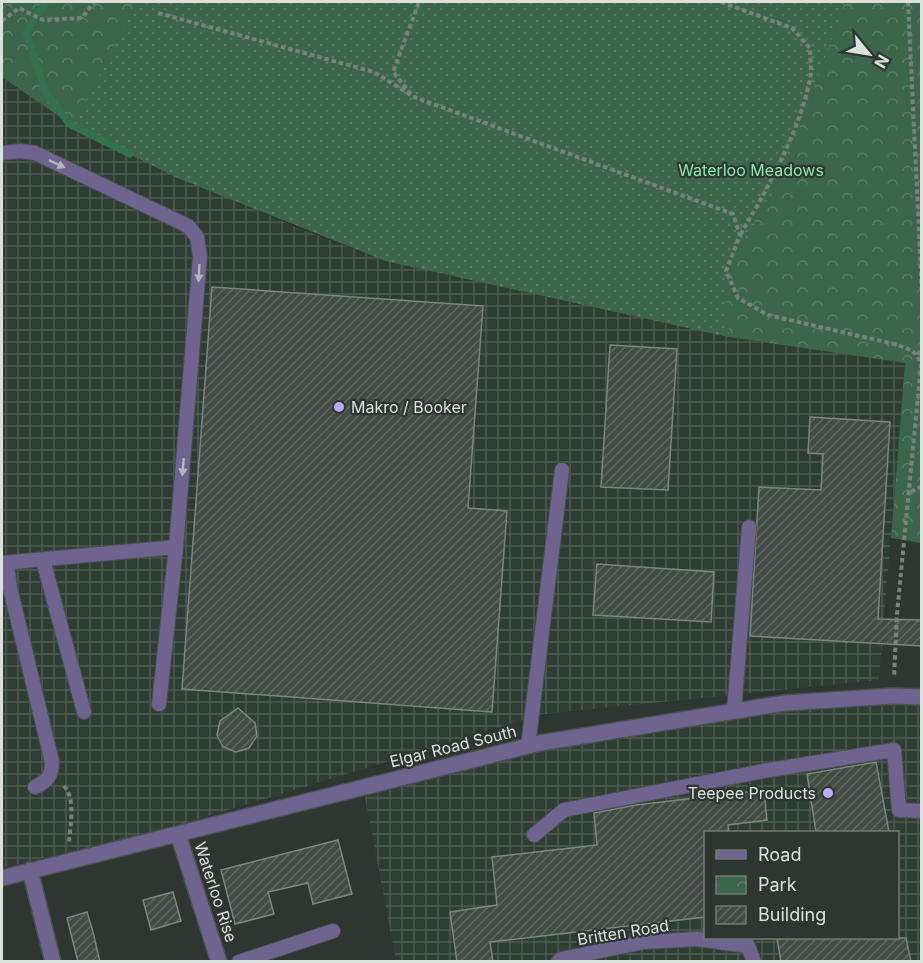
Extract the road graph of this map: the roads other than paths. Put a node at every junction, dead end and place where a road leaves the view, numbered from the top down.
1 (2, 153) edge
2 (562, 470) dead end
3 (749, 527) dead end
4 (176, 547) junction
5 (44, 560) junction
6 (4, 563) edge
7 (921, 697) edge
8 (159, 704) dead end
9 (734, 711) junction
10 (84, 712) dead end
11 (528, 746) junction
12 (35, 787) dead end
13 (921, 811) edge
14 (178, 834) junction
15 (534, 835) dead end
16 (30, 870) junction
17 (2, 878) edge
18 (333, 931) dead end
19 (53, 962) edge
20 (219, 962) edge
21 (239, 962) edge
22 (558, 962) edge
23 (754, 962) edge

1 -> 4 lane
2 - 11 lane
3 - 9 lane
4 - 5 lane
4 - 8 lane
5 - 6 lane
5 - 10 lane
6 - 12 lane
7 - 9 street, Elgar Road South
9 - 11 street, Elgar Road South
11 - 14 street, Elgar Road South
13 - 15 lane
14 - 16 street, Elgar Road South
14 - 20 street, Waterloo Rise
16 - 17 street, Elgar Road South
16 - 19 street
18 - 21 lane
22 - 23 lane, Britten Road

